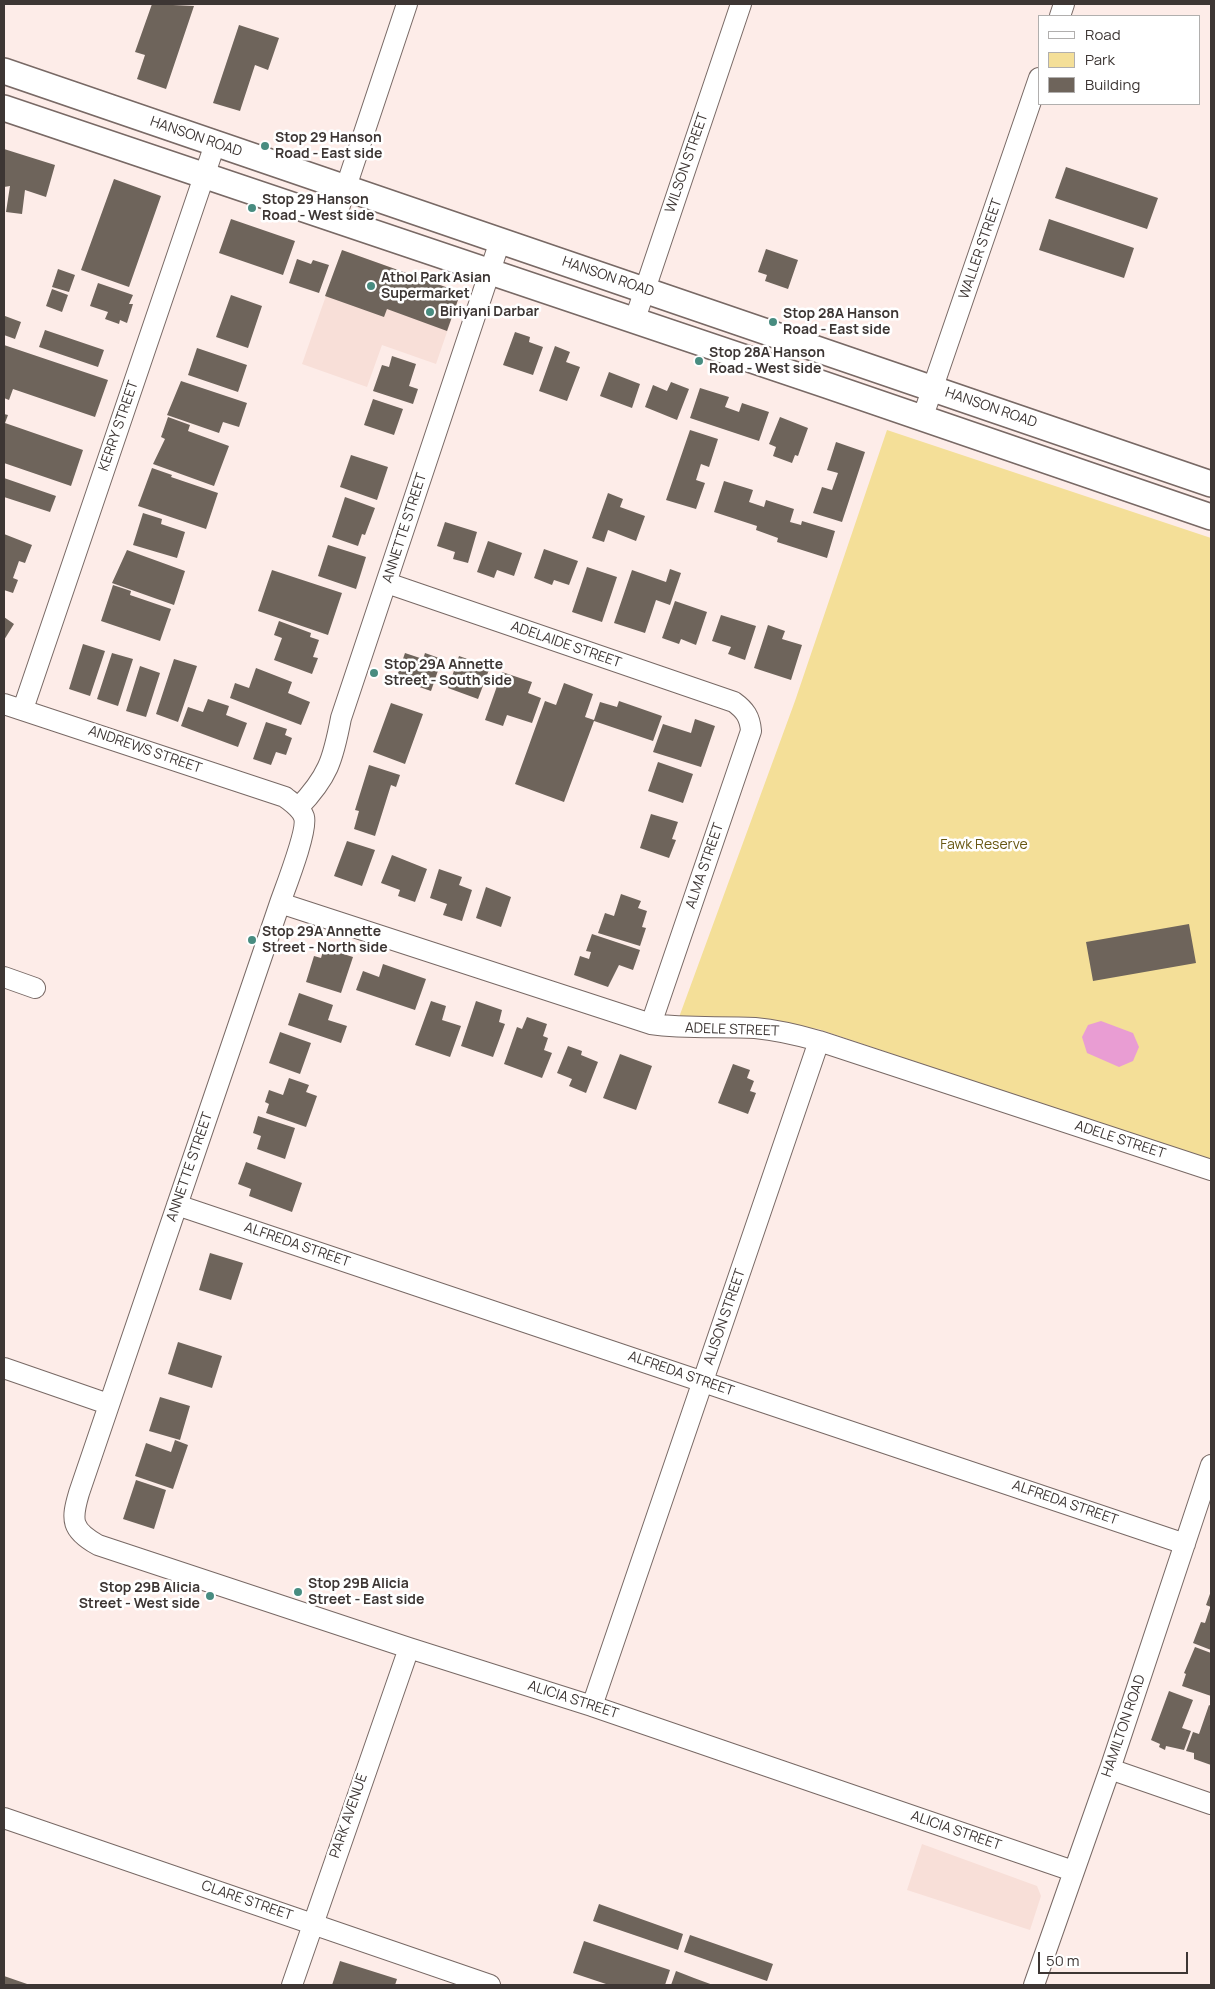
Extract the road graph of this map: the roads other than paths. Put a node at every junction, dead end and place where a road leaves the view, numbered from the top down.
1 (407, 4) edge
2 (741, 4) edge
3 (4, 71) edge
4 (1038, 81) edge
5 (4, 108) edge
6 (215, 144) junction
7 (204, 176) junction
8 (345, 188) junction
9 (335, 220) junction
10 (500, 241) junction
11 (490, 273) junction
12 (644, 290) junction
13 (634, 322) junction
14 (933, 389) junction
15 (922, 419) junction
16 (1211, 484) edge
17 (1209, 511) edge
18 (387, 584) junction
19 (13, 707) edge
20 (744, 708) joint
21 (292, 802) junction
22 (280, 902) junction
23 (4, 977) edge
24 (35, 988) dead end
25 (651, 1024) junction
26 (819, 1041) junction
27 (1211, 1170) edge
28 (177, 1205) junction
29 (4, 1368) edge
30 (703, 1382) junction
31 (108, 1404) junction
32 (1211, 1465) edge
33 (75, 1528) joint
34 (1185, 1544) junction
35 (409, 1648) junction
36 (592, 1706) junction
37 (1110, 1769) junction
38 (1211, 1804) edge
39 (4, 1818) edge
40 (1073, 1871) junction
41 (312, 1924) junction
42 (292, 1985) edge
43 (490, 1985) edge
44 (1034, 1985) edge

1 - 8 street
2 - 12 street, WILSON STREET
3 - 6 main road, HANSON ROAD
4 - 14 street, WALLER STREET
5 - 7 main road
6 - 7 street, KERRY STREET
6 - 8 main road, HANSON ROAD
7 - 9 main road
7 - 19 street, KERRY STREET
8 - 9 street
8 - 10 main road, HANSON ROAD
9 - 11 main road
10 - 11 street, ANNETTE STREET
10 - 12 main road, HANSON ROAD
11 - 13 main road
11 - 18 street, ANNETTE STREET
12 - 13 street, WILSON STREET
12 - 14 main road, HANSON ROAD
13 - 15 main road
14 - 15 street, WALLER STREET
14 - 16 main road, HANSON ROAD
15 - 17 main road
18 - 20 street, ADELAIDE STREET
18 - 21 street, ANNETTE STREET
19 - 21 street, ANDREWS STREET
20 - 25 street, ALMA STREET
21 - 22 street, ANNETTE STREET
22 - 25 street, ADELE STREET
22 - 28 street, ANNETTE STREET
23 - 24 street
25 - 26 street, ADELE STREET
26 - 27 street, ADELE STREET
26 - 30 street, ALISON STREET
28 - 30 street, ALFREDA STREET
28 - 31 street, ANNETTE STREET
29 - 31 street
30 - 34 street, ALFREDA STREET
30 - 36 street, ALISON STREET
31 - 33 street, ANNETTE STREET
32 - 34 street, HAMILTON ROAD
33 - 35 street, ALICIA STREET
34 - 37 street, HAMILTON ROAD
35 - 36 street, ALICIA STREET
35 - 41 street, PARK AVENUE
36 - 40 street, ALICIA STREET
37 - 38 street
37 - 40 street, HAMILTON ROAD
39 - 41 street, CLARE STREET
40 - 44 street, HAMILTON ROAD
41 - 42 street, PARK AVENUE
41 - 43 street, CLARE STREET

